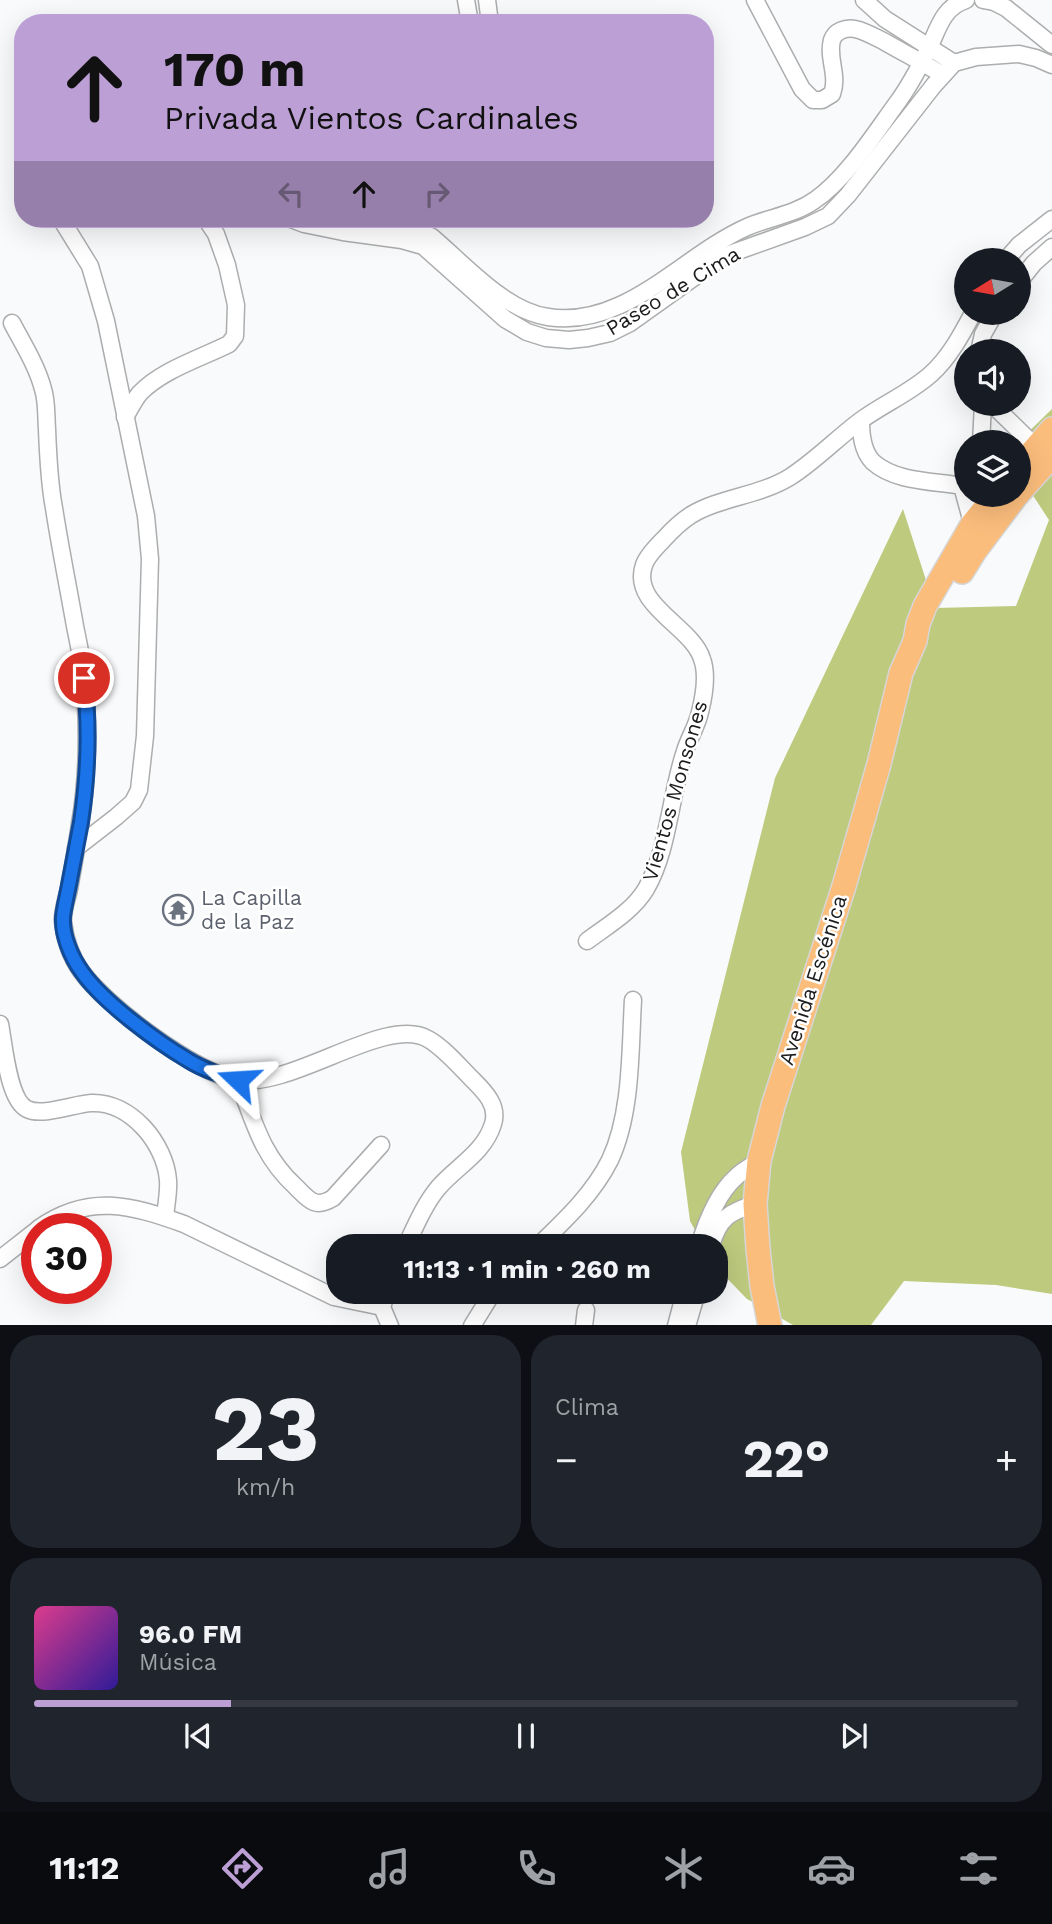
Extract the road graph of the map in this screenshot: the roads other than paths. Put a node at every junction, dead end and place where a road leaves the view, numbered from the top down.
1 (755, 0) edge
2 (864, 0) edge
3 (966, 0) edge
4 (983, 0) edge
5 (1027, 27) junction
6 (1052, 45) edge
7 (1019, 54) junction
8 (925, 55) junction
9 (954, 63) junction
10 (1052, 65) edge
11 (943, 75) junction
12 (1052, 219) edge
13 (67, 228) edge
14 (212, 228) edge
15 (324, 228) edge
16 (401, 228) edge
17 (1019, 245) junction
18 (1052, 247) edge
19 (1016, 248) edge
20 (1034, 263) junction
21 (1031, 267) edge
22 (12, 323) dead end
23 (965, 326) edge
24 (1005, 416) edge
25 (125, 417) junction
26 (860, 421) junction
27 (1052, 429) edge
28 (1046, 454) edge
29 (1031, 476) edge
30 (954, 481) edge
31 (969, 507) edge
32 (986, 507) edge
33 (1009, 507) edge
34 (973, 523) junction
35 (975, 551) junction
36 (915, 641) junction
37 (76, 848) junction
38 (586, 941) dead end
39 (634, 1000) dead end
40 (0, 1024) edge
41 (238, 1080) junction
42 (381, 1145) dead end
43 (759, 1161) junction
44 (755, 1203) junction
45 (71, 1213) edge
46 (164, 1217) junction
47 (411, 1234) edge
48 (550, 1234) edge
49 (702, 1234) edge
50 (714, 1234) edge
51 (21, 1242) edge
52 (0, 1259) edge
53 (326, 1293) edge
54 (385, 1304) edge
55 (485, 1304) edge
56 (682, 1304) edge
57 (693, 1304) edge
58 (390, 1325) edge
59 (472, 1325) edge
60 (676, 1325) edge
61 (687, 1325) edge
62 (770, 1325) edge

1 - 8 street
2 - 8 street
3 - 8 street
4 - 5 street
5 - 6 street
5 - 7 street
7 - 9 street
7 - 10 street
8 - 9 street
8 - 11 street
8 - 16 street
9 - 11 street, Paseo de Cima
11 - 15 street, Paseo de Cima
12 - 17 street
13 - 25 street
14 - 25 street
17 - 19 street
17 - 20 street
18 - 20 street
20 - 21 street
22 - 37 street
23 - 26 street
24 - 28 street
25 - 37 street
26 - 30 street
26 - 38 street, Vientos Monsones
27 - 28 main road, Avenida Escénica
28 - 29 main road, Avenida Escénica
31 - 34 street
32 - 34 main road, Avenida Escénica
33 - 35 main road, Avenida Escénica
34 - 35 street
34 - 36 main road, Avenida Escénica
35 - 36 main road, Avenida Escénica
36 - 43 main road, Avenida Escénica
37 - 41 street
39 - 48 street
40 - 46 street
41 - 42 street
41 - 47 street
43 - 44 main road, Avenida Escénica
43 - 49 street
44 - 50 street
44 - 62 main road, Avenida Escénica
45 - 46 street
46 - 53 street
51 - 52 street
54 - 58 street
55 - 59 street
56 - 60 street
57 - 61 street

